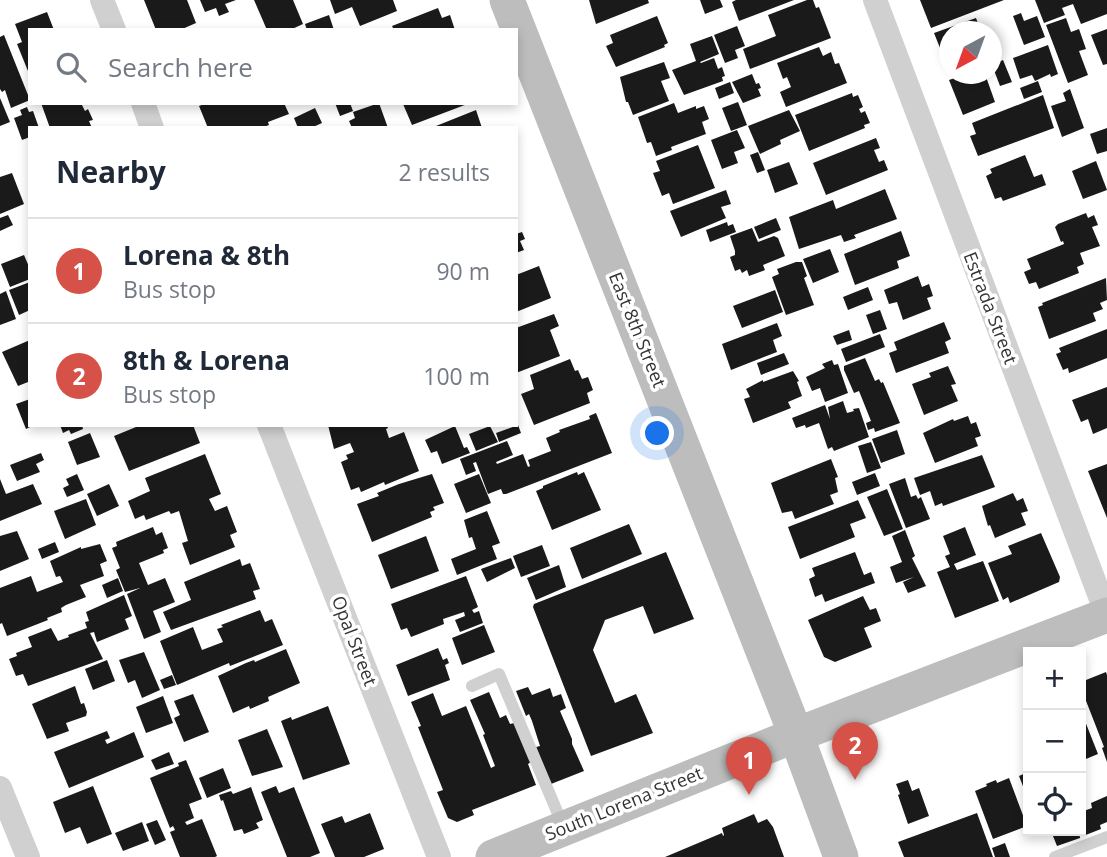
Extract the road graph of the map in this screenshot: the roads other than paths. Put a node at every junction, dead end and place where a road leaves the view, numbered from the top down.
1 (102, 0) edge
2 (507, 0) edge
3 (875, 0) edge
4 (113, 28) edge
5 (144, 105) edge
6 (151, 126) edge
7 (270, 427) edge
8 (1107, 615) edge
9 (472, 686) dead end
10 (796, 735) junction
11 (0, 788) edge
12 (564, 828) junction
13 (1107, 837) edge
14 (1062, 856) edge
15 (28, 857) edge
16 (439, 857) edge
17 (493, 857) edge
18 (842, 857) edge

1 - 4 street
2 - 10 main road, East 8th Street
3 - 8 street, Estrada Street
5 - 6 street
7 - 16 street, Opal Street
8 - 10 main road, South Lorena Street
9 - 12 lane
10 - 12 main road, South Lorena Street
10 - 18 main road, East 8th Street
11 - 15 street
12 - 17 main road, South Lorena Street
13 - 14 lane

